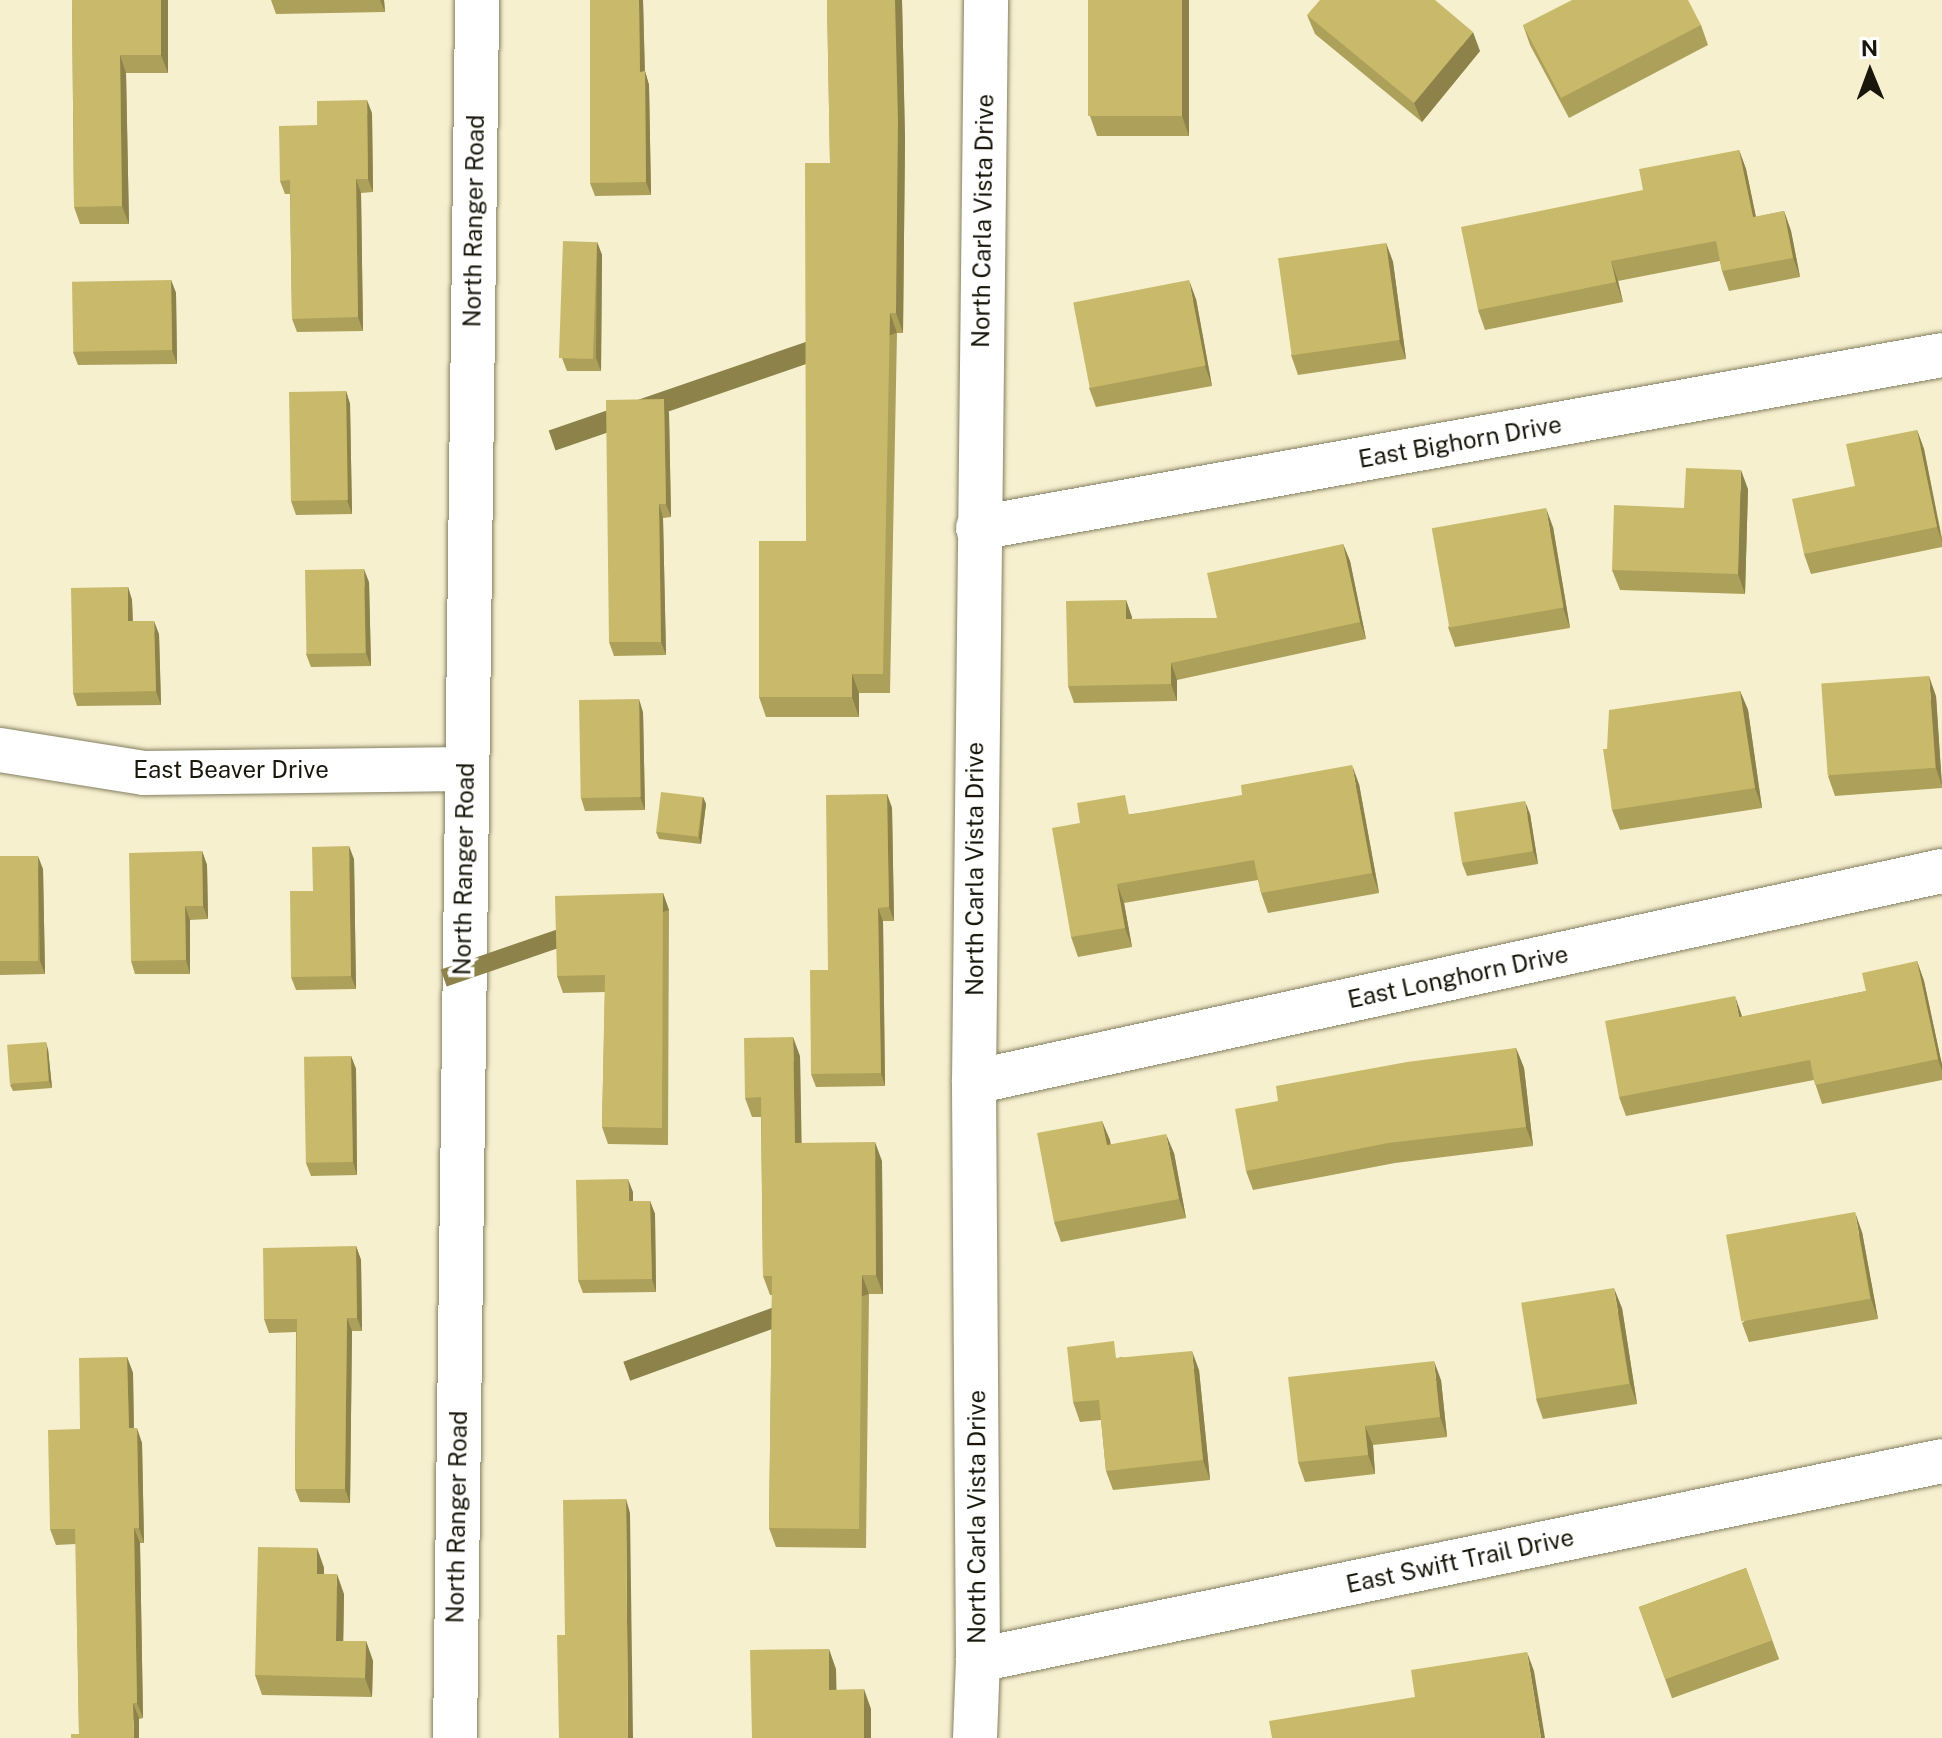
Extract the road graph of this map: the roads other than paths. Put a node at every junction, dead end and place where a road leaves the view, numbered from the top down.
1 (477, 0) edge
2 (986, 0) edge
3 (1942, 355) edge
4 (978, 528) junction
5 (0, 750) edge
6 (465, 769) junction
7 (1942, 871) edge
8 (974, 1082) junction
9 (1942, 1461) edge
10 (978, 1660) junction
11 (455, 1738) edge
12 (975, 1738) edge

1 - 6 street, North Ranger Road
2 - 4 street, North Carla Vista Drive
3 - 4 street, East Bighorn Drive
4 - 8 street, North Carla Vista Drive
5 - 6 street, East Beaver Drive
6 - 11 street, North Ranger Road
7 - 8 street, East Longhorn Drive
8 - 10 street, North Carla Vista Drive
9 - 10 street, East Swift Trail Drive
10 - 12 street, North Carla Vista Drive

